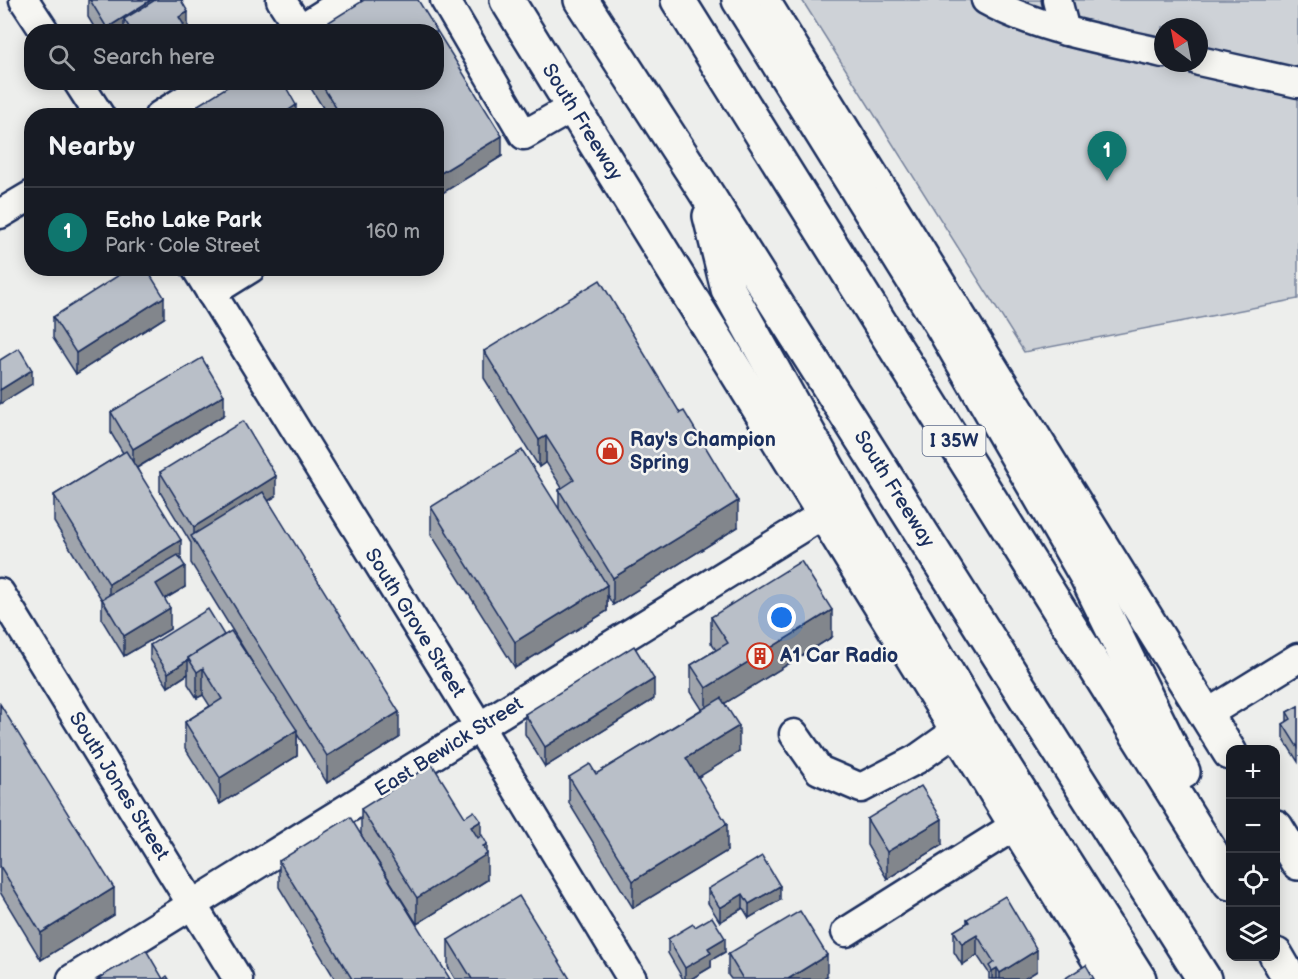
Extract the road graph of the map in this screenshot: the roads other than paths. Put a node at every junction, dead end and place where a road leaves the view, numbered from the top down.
1 (24, 0) edge
2 (281, 0) edge
3 (346, 0) edge
4 (445, 0) edge
5 (507, 0) edge
6 (581, 0) edge
7 (678, 0) edge
8 (739, 0) edge
9 (986, 0) edge
10 (1057, 0) edge
11 (773, 5) edge
12 (40, 24) edge
13 (294, 24) edge
14 (307, 24) edge
15 (1065, 31) junction
16 (1154, 51) edge
17 (1208, 63) edge
18 (1298, 83) edge
19 (83, 90) edge
20 (200, 90) edge
21 (573, 107) junction
22 (95, 108) edge
23 (172, 108) edge
24 (703, 188) junction
25 (24, 200) edge
26 (0, 214) edge
27 (201, 276) edge
28 (238, 276) edge
29 (211, 293) junction
30 (825, 513) junction
31 (0, 593) edge
32 (1298, 658) edge
33 (1207, 714) junction
34 (480, 728) junction
35 (958, 730) junction
36 (794, 734) dead end
37 (1226, 746) edge
38 (1016, 825) junction
39 (1280, 835) edge
40 (1226, 860) edge
41 (1298, 864) edge
42 (1226, 877) edge
43 (192, 904) junction
44 (846, 932) dead end
45 (1279, 961) edge
46 (72, 979) edge
47 (238, 979) edge
48 (632, 979) edge
49 (1111, 979) edge
50 (1139, 979) edge
51 (1204, 979) edge
52 (1290, 979) edge

1 - 12 street
2 - 13 street
3 - 14 street
4 - 21 street
5 - 21 main road, South Freeway
6 - 24 main road, South Freeway
7 - 42 main road, I 35W
8 - 40 main road
9 - 15 street
10 - 15 street
11 - 33 main road
15 - 16 street
17 - 18 street
19 - 22 street
20 - 23 street
21 - 30 main road, South Freeway
24 - 50 main road
24 - 51 main road, South Freeway
25 - 26 street
27 - 29 street, South Grove Street
28 - 29 street
29 - 34 street, South Grove Street
30 - 34 street, East Bewick Street
30 - 35 main road, South Freeway
31 - 43 street, South Jones Street
32 - 33 street
33 - 37 main road
34 - 43 street, East Bewick Street
34 - 48 street, South Grove Street
35 - 36 street
35 - 38 main road, South Freeway
38 - 44 street
38 - 49 main road, South Freeway
39 - 41 main road
43 - 46 street, East Bewick Street
43 - 47 street, South Jones Street
45 - 52 main road

